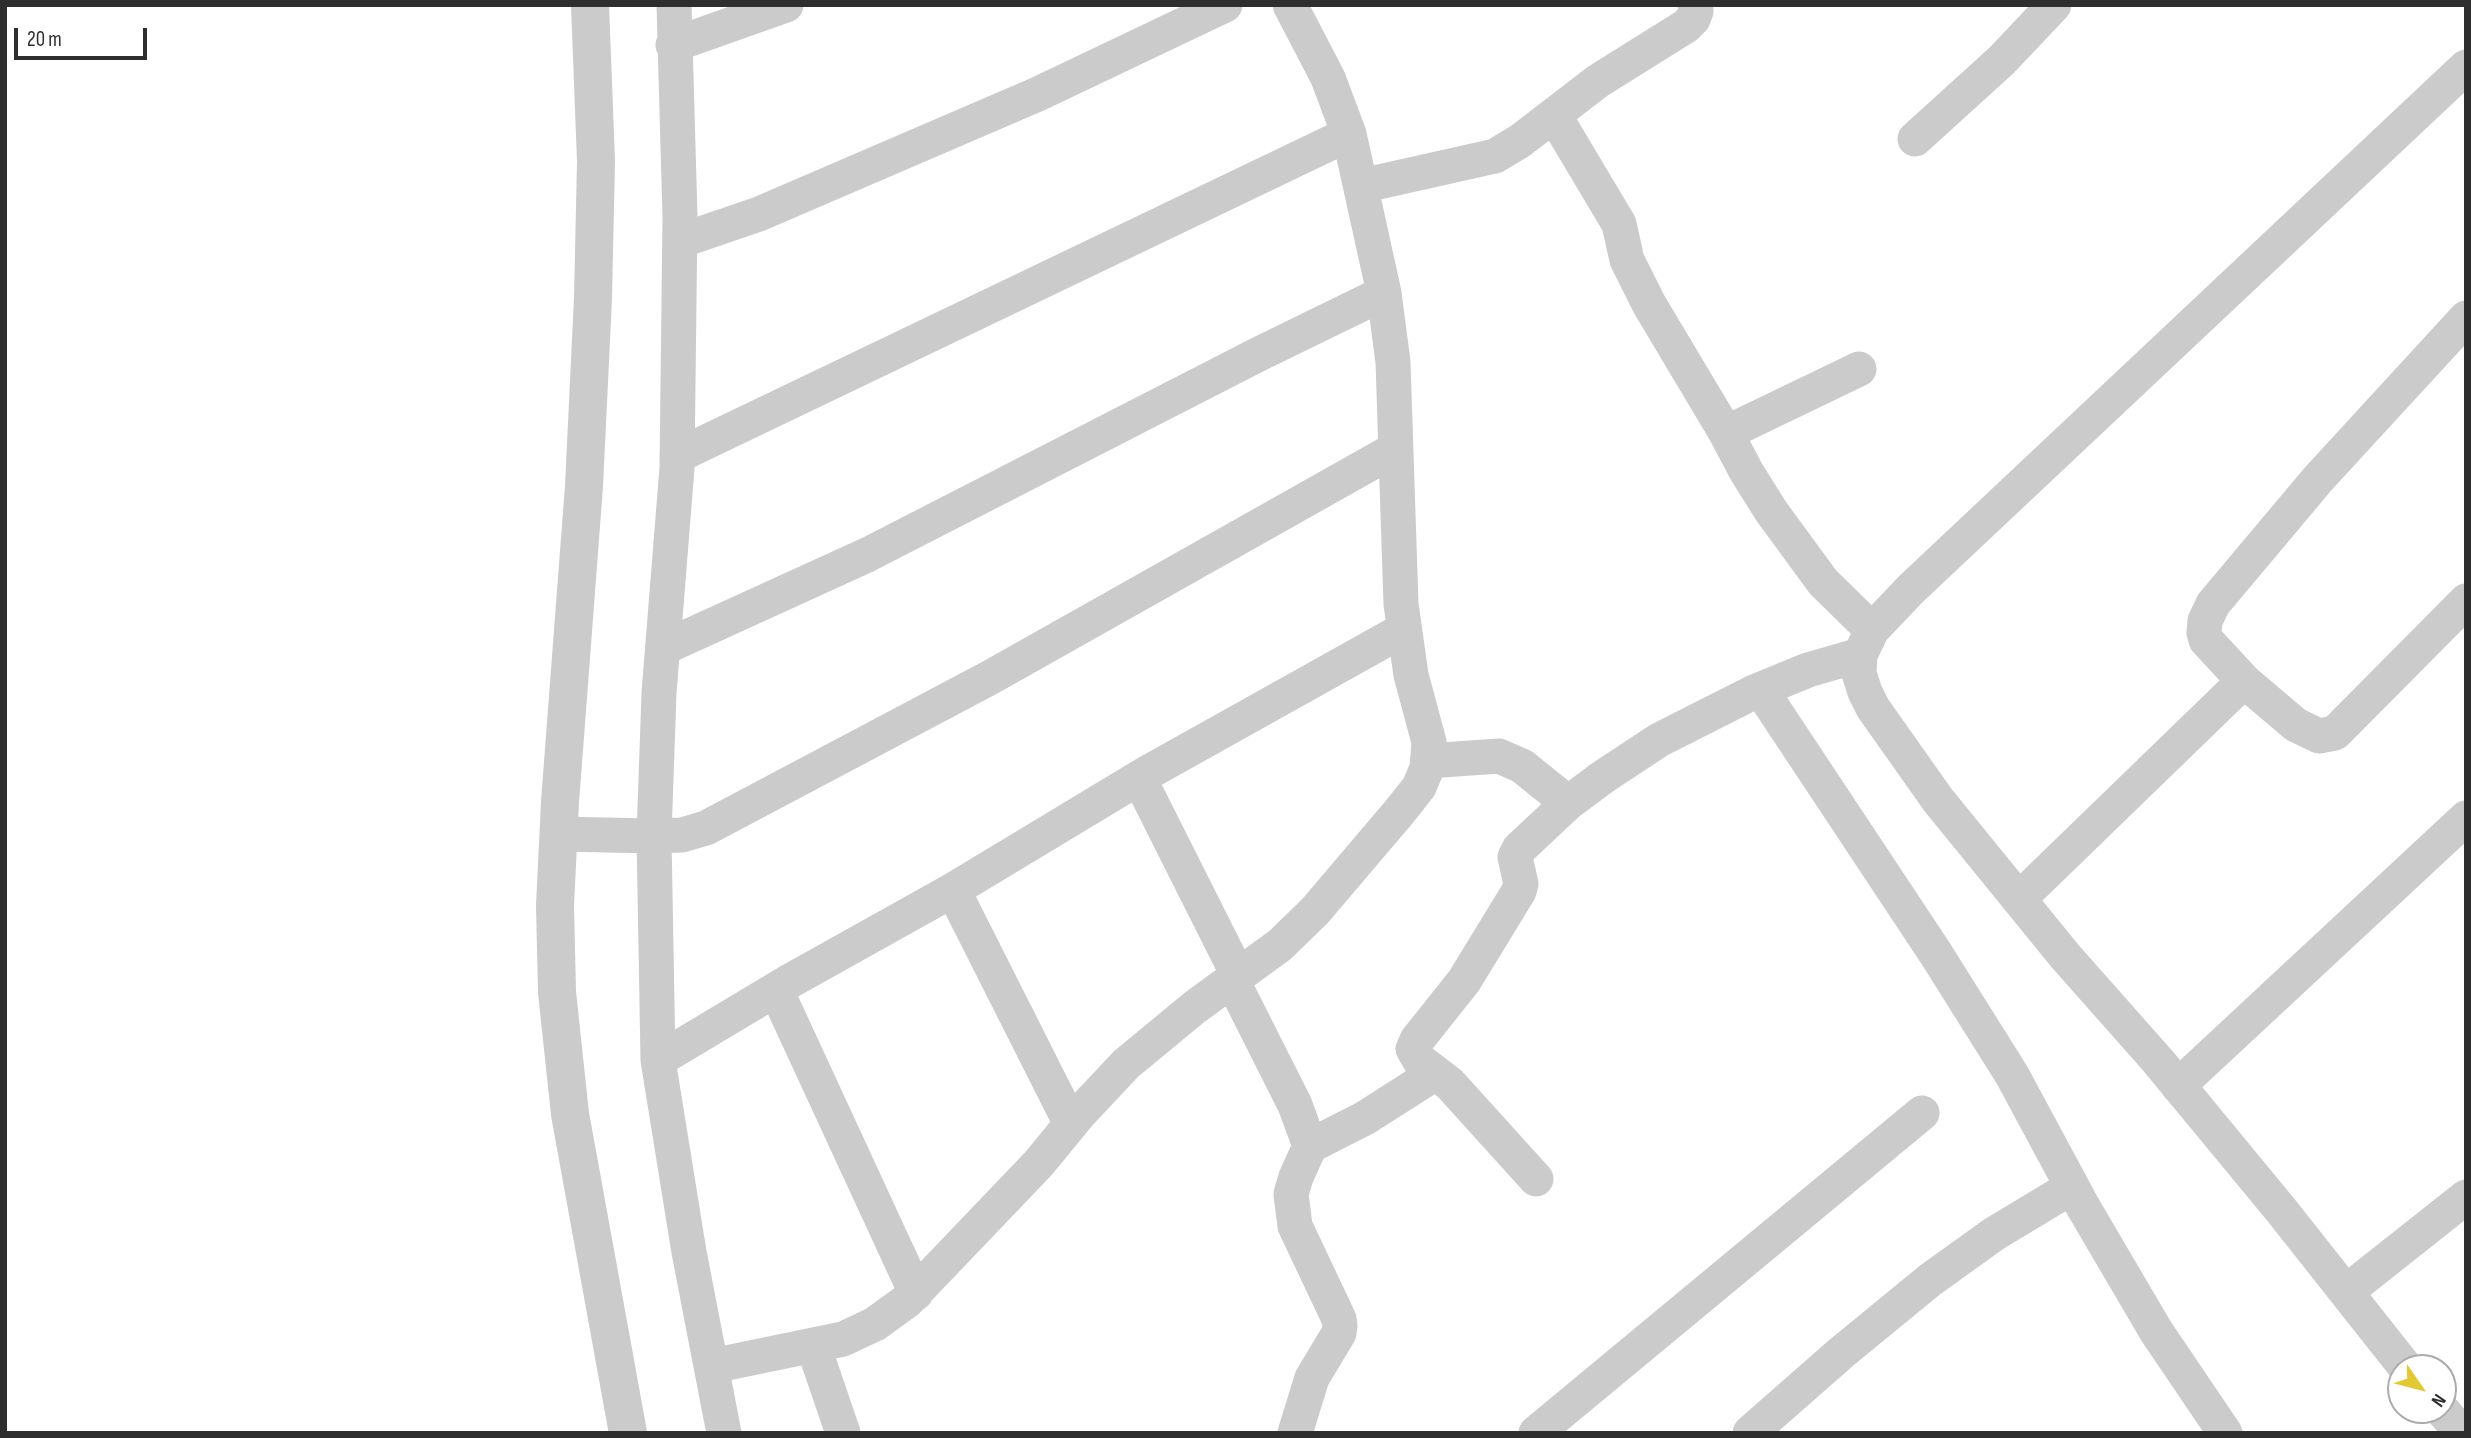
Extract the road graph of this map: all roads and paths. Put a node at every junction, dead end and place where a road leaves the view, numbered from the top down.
1 (590, 5) edge
2 (674, 5) edge
3 (786, 5) edge
4 (1225, 5) edge
5 (1290, 5) edge
6 (1695, 5) edge
7 (2054, 5) edge
8 (673, 45) junction
9 (2466, 67) edge
10 (1554, 115) junction
11 (1349, 134) junction
12 (1914, 139) dead end
13 (1361, 186) junction
14 (680, 242) junction
15 (1384, 293) junction
16 (2466, 318) edge
17 (1859, 369) dead end
18 (1726, 433) junction
19 (1394, 450) junction
20 (677, 456) junction
21 (2466, 601) edge
22 (1404, 630) junction
23 (1866, 643) junction
24 (663, 648) junction
25 (2244, 681) junction
26 (1761, 690) junction
27 (1428, 761) junction
28 (1139, 778) junction
29 (1568, 803) junction
30 (2466, 818) edge
31 (558, 834) junction
32 (654, 836) junction
33 (953, 890) junction
34 (2019, 899) junction
35 (1235, 978) junction
36 (776, 990) junction
37 (658, 1060) junction
38 (1434, 1074) junction
39 (2178, 1086) junction
40 (1922, 1113) dead end
41 (1071, 1124) junction
42 (1310, 1146) junction
43 (1536, 1178) dead end
44 (2072, 1187) junction
45 (2466, 1197) edge
46 (2346, 1292) junction
47 (916, 1293) junction
48 (813, 1345) junction
49 (2395, 1354) edge
50 (712, 1366) junction
51 (628, 1433) edge
52 (724, 1433) edge
53 (843, 1433) edge
54 (1295, 1433) edge
55 (1536, 1433) edge
56 (1750, 1433) edge
57 (2225, 1433) edge

1 - 31 street
2 - 8 street
3 - 8 street
4 - 14 street
5 - 11 street
6 - 10 street
7 - 12 street
8 - 14 street
9 - 23 street
10 - 13 street
10 - 18 street
11 - 13 street
11 - 20 street
13 - 15 street
14 - 20 street
15 - 19 street
15 - 24 street
16 - 25 street
17 - 18 street
18 - 23 street
19 - 22 street
19 - 32 street
20 - 24 street
21 - 25 street
22 - 27 street
22 - 28 street
23 - 26 street
23 - 34 street
24 - 32 street
25 - 34 street
26 - 29 street
26 - 44 street
27 - 29 street
27 - 35 street
28 - 33 street
28 - 35 street
29 - 38 street
30 - 39 street
31 - 32 street
31 - 51 street
32 - 37 street
33 - 36 street
33 - 41 street
34 - 39 street
35 - 41 street
35 - 42 street
36 - 37 street
36 - 47 street
37 - 50 street
38 - 42 street
38 - 43 street
39 - 46 street
40 - 55 street
41 - 47 street
42 - 54 street
44 - 56 street
44 - 57 street
45 - 46 street
46 - 49 street
47 - 48 street
48 - 50 street
48 - 53 street
50 - 52 street

